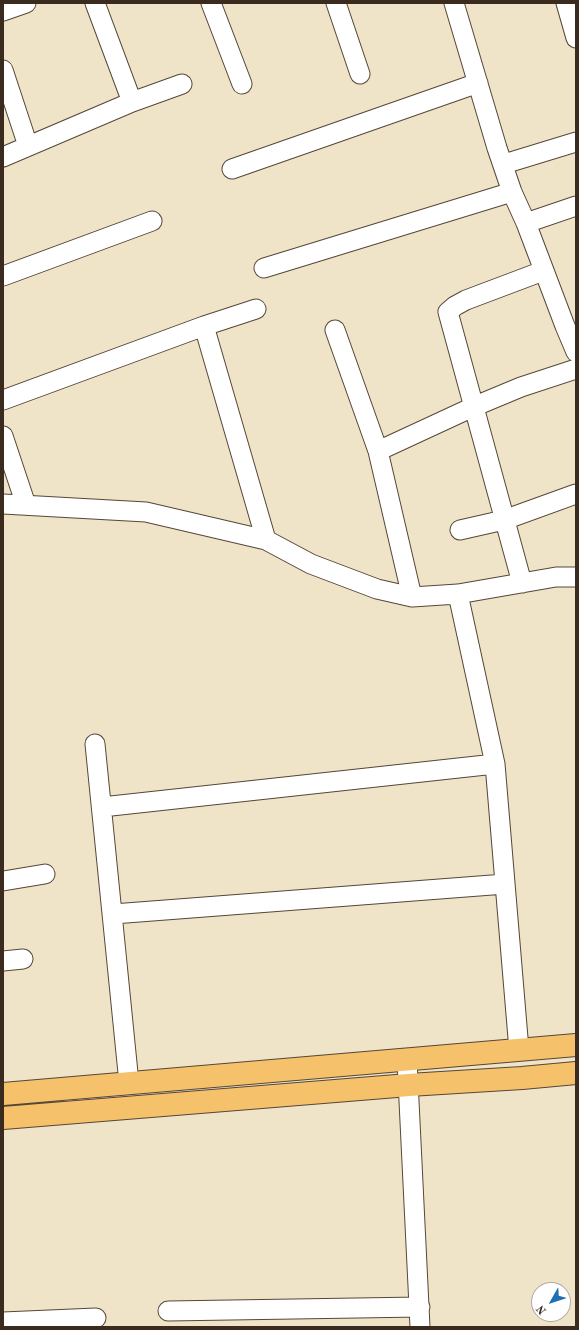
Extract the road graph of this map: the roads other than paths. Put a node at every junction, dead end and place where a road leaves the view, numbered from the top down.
1 (26, 3) edge
2 (95, 3) edge
3 (211, 3) edge
4 (336, 3) edge
5 (454, 3) edge
6 (566, 3) edge
7 (3, 11) edge
8 (576, 38) edge
9 (3, 70) edge
10 (360, 74) dead end
11 (478, 83) junction
12 (182, 84) dead end
13 (242, 84) dead end
14 (132, 102) junction
15 (576, 142) edge
16 (28, 146) junction
17 (3, 157) edge
18 (504, 164) junction
19 (232, 169) dead end
20 (512, 192) junction
21 (576, 206) edge
22 (152, 222) dead end
23 (526, 224) junction
24 (264, 268) dead end
25 (543, 271) junction
26 (3, 276) edge
27 (256, 309) dead end
28 (204, 326) junction
29 (335, 330) dead end
30 (576, 352) edge
31 (576, 369) edge
32 (3, 400) edge
33 (473, 407) junction
34 (3, 436) edge
35 (378, 451) junction
36 (576, 494) edge
37 (3, 504) edge
38 (26, 506) junction
39 (504, 520) junction
40 (460, 530) dead end
41 (266, 540) junction
42 (576, 577) edge
43 (522, 583) junction
44 (458, 594) junction
45 (412, 597) junction
46 (95, 744) dead end
47 (495, 764) junction
48 (102, 807) junction
49 (45, 874) dead end
50 (3, 880) edge
51 (505, 884) junction
52 (113, 914) junction
53 (22, 959) dead end
54 (3, 961) edge
55 (576, 1045) edge
56 (519, 1050) junction
57 (408, 1060) junction
58 (576, 1073) edge
59 (130, 1083) junction
60 (409, 1085) junction
61 (3, 1094) edge
62 (3, 1118) edge
63 (420, 1307) junction
64 (168, 1311) dead end
65 (96, 1318) dead end
66 (3, 1322) edge
67 (420, 1327) edge

1 - 7 street
2 - 14 street
3 - 13 street
4 - 10 street
5 - 11 street
6 - 8 street
9 - 16 street
11 - 18 street
11 - 19 street
12 - 14 street
14 - 16 street
15 - 18 street
16 - 17 street
18 - 20 street
20 - 23 street
20 - 24 street
21 - 23 street
22 - 26 street
23 - 25 street
25 - 30 street
25 - 33 street
27 - 28 street
28 - 32 street
28 - 41 street
29 - 35 street
31 - 33 street
33 - 35 street
33 - 39 street
34 - 38 street
35 - 45 street
36 - 39 street
37 - 38 street
38 - 41 street
39 - 40 street
39 - 43 street
41 - 45 street
42 - 43 street
43 - 44 street
44 - 45 street
44 - 47 street
46 - 48 street
47 - 48 street
47 - 51 street
48 - 52 street
49 - 50 street
51 - 52 street
51 - 56 street
52 - 59 street
53 - 54 street
55 - 56 main road
56 - 57 main road
57 - 59 main road
57 - 60 street
58 - 60 main road
59 - 61 main road
60 - 62 main road
60 - 63 street
63 - 64 street
63 - 67 street
65 - 66 street

